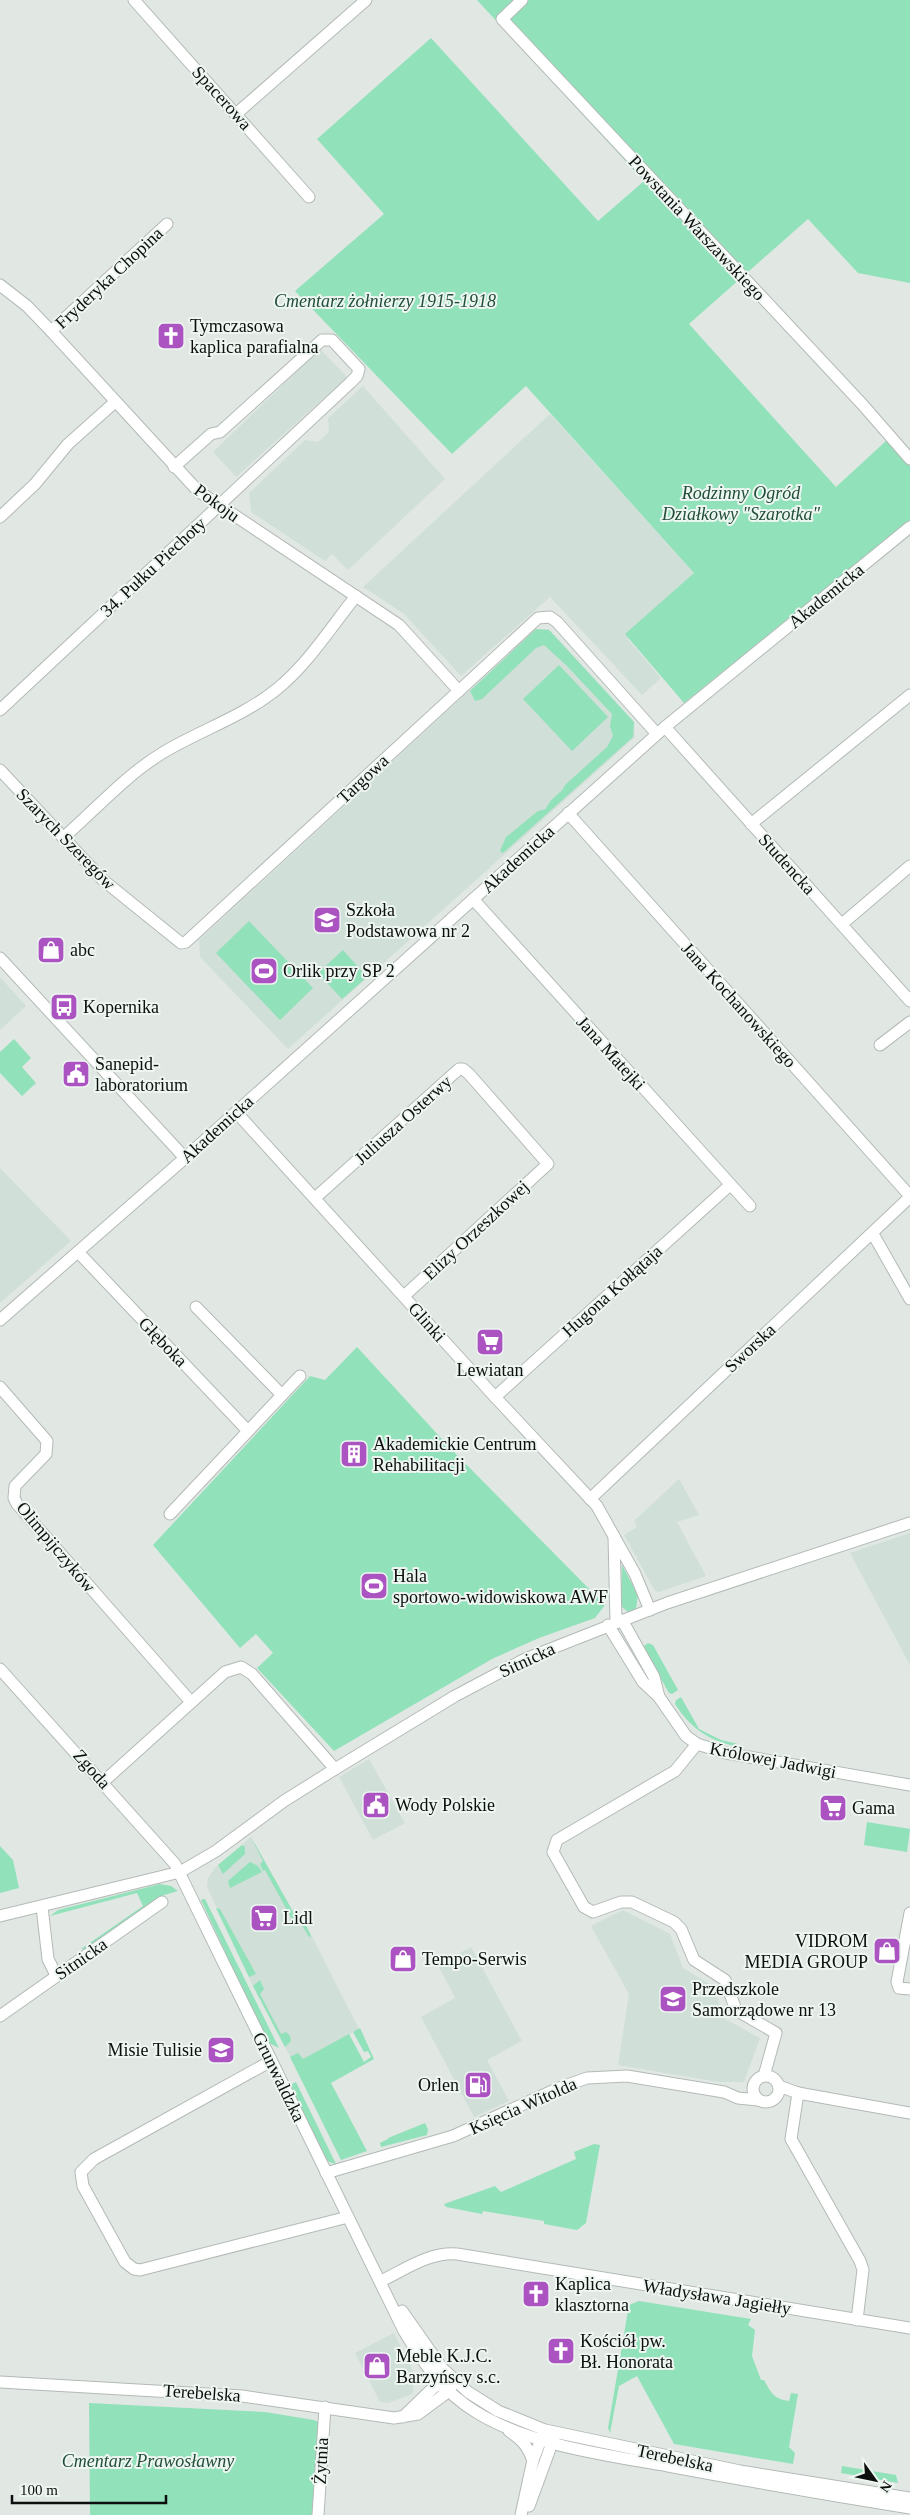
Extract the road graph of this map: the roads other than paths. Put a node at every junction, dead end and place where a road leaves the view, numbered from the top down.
1 (150, 0) edge
2 (366, 0) edge
3 (522, 0) edge
4 (138, 4) edge
5 (236, 114) junction
6 (309, 197) dead end
7 (167, 224) dead end
8 (0, 286) edge
9 (51, 331) junction
10 (115, 402) junction
11 (910, 459) edge
12 (174, 467) junction
13 (219, 506) junction
14 (0, 517) edge
15 (910, 527) edge
16 (356, 596) junction
17 (546, 616) joint
18 (459, 690) junction
19 (910, 695) edge
20 (0, 710) edge
21 (661, 731) junction
22 (0, 770) edge
23 (568, 813) junction
24 (751, 824) junction
25 (63, 838) junction
26 (910, 866) edge
27 (473, 899) junction
28 (842, 924) junction
29 (181, 943) joint
30 (0, 958) edge
31 (910, 1001) edge
32 (910, 1022) edge
33 (880, 1045) dead end
34 (236, 1112) junction
35 (185, 1158) junction
36 (548, 1164) joint
37 (730, 1184) junction
38 (910, 1197) edge
39 (316, 1198) junction
40 (750, 1206) dead end
41 (873, 1234) junction
42 (78, 1252) junction
43 (404, 1296) junction
44 (910, 1299) edge
45 (196, 1307) dead end
46 (0, 1320) edge
47 (300, 1376) dead end
48 (0, 1387) edge
49 (282, 1395) junction
50 (495, 1397) junction
51 (248, 1431) junction
52 (590, 1499) junction
53 (170, 1514) dead end
54 (910, 1523) edge
55 (614, 1534) junction
56 (650, 1610) junction
57 (615, 1622) junction
58 (0, 1669) edge
59 (192, 1702) junction
60 (697, 1744) junction
61 (335, 1769) junction
62 (103, 1782) junction
63 (910, 1785) edge
64 (180, 1872) junction
65 (162, 1902) dead end
66 (42, 1907) junction
67 (910, 1913) edge
68 (0, 1916) edge
69 (56, 1976) junction
70 (910, 1989) edge
71 (0, 2016) edge
72 (271, 2061) junction
73 (764, 2076) junction
74 (753, 2087) junction
75 (778, 2091) junction
76 (724, 2092) junction
77 (798, 2094) junction
78 (758, 2100) junction
79 (910, 2112) edge
80 (326, 2173) junction
81 (348, 2217) junction
82 (381, 2281) junction
83 (857, 2320) junction
84 (910, 2328) edge
85 (422, 2361) junction
86 (0, 2382) edge
87 (448, 2385) junction
88 (425, 2395) junction
89 (326, 2407) junction
90 (402, 2418) junction
91 (498, 2423) junction
92 (548, 2436) junction
93 (533, 2461) junction
94 (910, 2498) edge
95 (910, 2508) edge
96 (318, 2515) edge
97 (521, 2515) edge
98 (525, 2515) edge

1 - 4 street
2 - 5 street
3 - 11 street, Powstania Warszawskiego
4 - 5 street, Spacerowa
5 - 6 street, Spacerowa
7 - 9 street, Fryderyka Chopina
8 - 9 street, Pokoju
9 - 10 street, Pokoju
10 - 12 street, Pokoju
10 - 14 street
12 - 13 street, Pokoju
12 - 13 street, 34. Pułku Piechoty
13 - 16 street, Pokoju
13 - 20 street, 34. Pułku Piechoty
15 - 21 street, Akademicka
16 - 18 street, Pokoju
16 - 25 street
17 - 18 street, Targowa
17 - 21 street, Studencka
18 - 29 street, Targowa
19 - 24 street
21 - 23 street, Akademicka
21 - 24 street, Studencka
22 - 25 street, Szarych Szeregów
23 - 27 street, Akademicka
23 - 38 street, Jana Kochanowskiego
24 - 28 street, Studencka
25 - 29 street, Szarych Szeregów
26 - 28 street
27 - 34 street, Akademicka
27 - 37 street, Jana Matejki
28 - 31 street, Studencka
30 - 35 street
32 - 33 street
34 - 35 street, Akademicka
34 - 39 street, Glinki
35 - 42 street, Akademicka
36 - 39 street, Juliusza Osterwy
36 - 43 street, Elizy Orzeszkowej
37 - 40 street, Jana Matejki
37 - 50 street, Hugona Kołłątaja
38 - 41 street, Sworska
39 - 43 street, Glinki
41 - 44 street
41 - 52 street, Sworska
42 - 46 street, Akademicka
42 - 51 street, Głęboka
43 - 50 street, Glinki
45 - 49 street
47 - 49 street
48 - 59 street, Olimpijczyków
49 - 51 street
50 - 52 street, Glinki
51 - 53 street
52 - 55 street, Glinki
54 - 56 street, Sitnicka
55 - 56 street, Glinki
55 - 57 street
56 - 57 street, Sitnicka
57 - 60 street, Królowej Jadwigi
57 - 61 street, Sitnicka
58 - 62 street, Zgoda
59 - 61 street
59 - 62 street
60 - 63 street, Królowej Jadwigi
60 - 73 street
61 - 64 street, Sitnicka
62 - 64 street, Zgoda
64 - 66 street, Sitnicka
64 - 72 street, Grunwaldzka
65 - 69 street, Sitnicka
66 - 68 street, Sitnicka
66 - 69 street
67 - 70 street
69 - 71 street, Sitnicka
72 - 80 street, Grunwaldzka
72 - 81 street
73 - 74 street
73 - 75 street
74 - 76 street, Księcia Witolda
74 - 78 street
75 - 77 street
75 - 78 street
76 - 78 street, Księcia Witolda
76 - 80 street, Księcia Witolda
77 - 79 street
77 - 83 street
80 - 81 street, Grunwaldzka
81 - 82 street, Grunwaldzka
82 - 83 street, Władysława Jagiełły
82 - 85 street, Terebelska
82 - 87 street, Terebelska
83 - 84 street, Władysława Jagiełły
85 - 87 street, Terebelska
85 - 88 street, Terebelska
86 - 89 street, Terebelska
87 - 88 street
87 - 90 street, Terebelska
87 - 91 street, Terebelska
87 - 92 street, Terebelska
88 - 90 street
89 - 90 street, Terebelska
89 - 96 street, Żytnia
91 - 92 street, Terebelska
91 - 93 street, Terebelska
92 - 93 street
92 - 94 street, Terebelska
92 - 95 street, Terebelska
92 - 98 street
93 - 97 street

